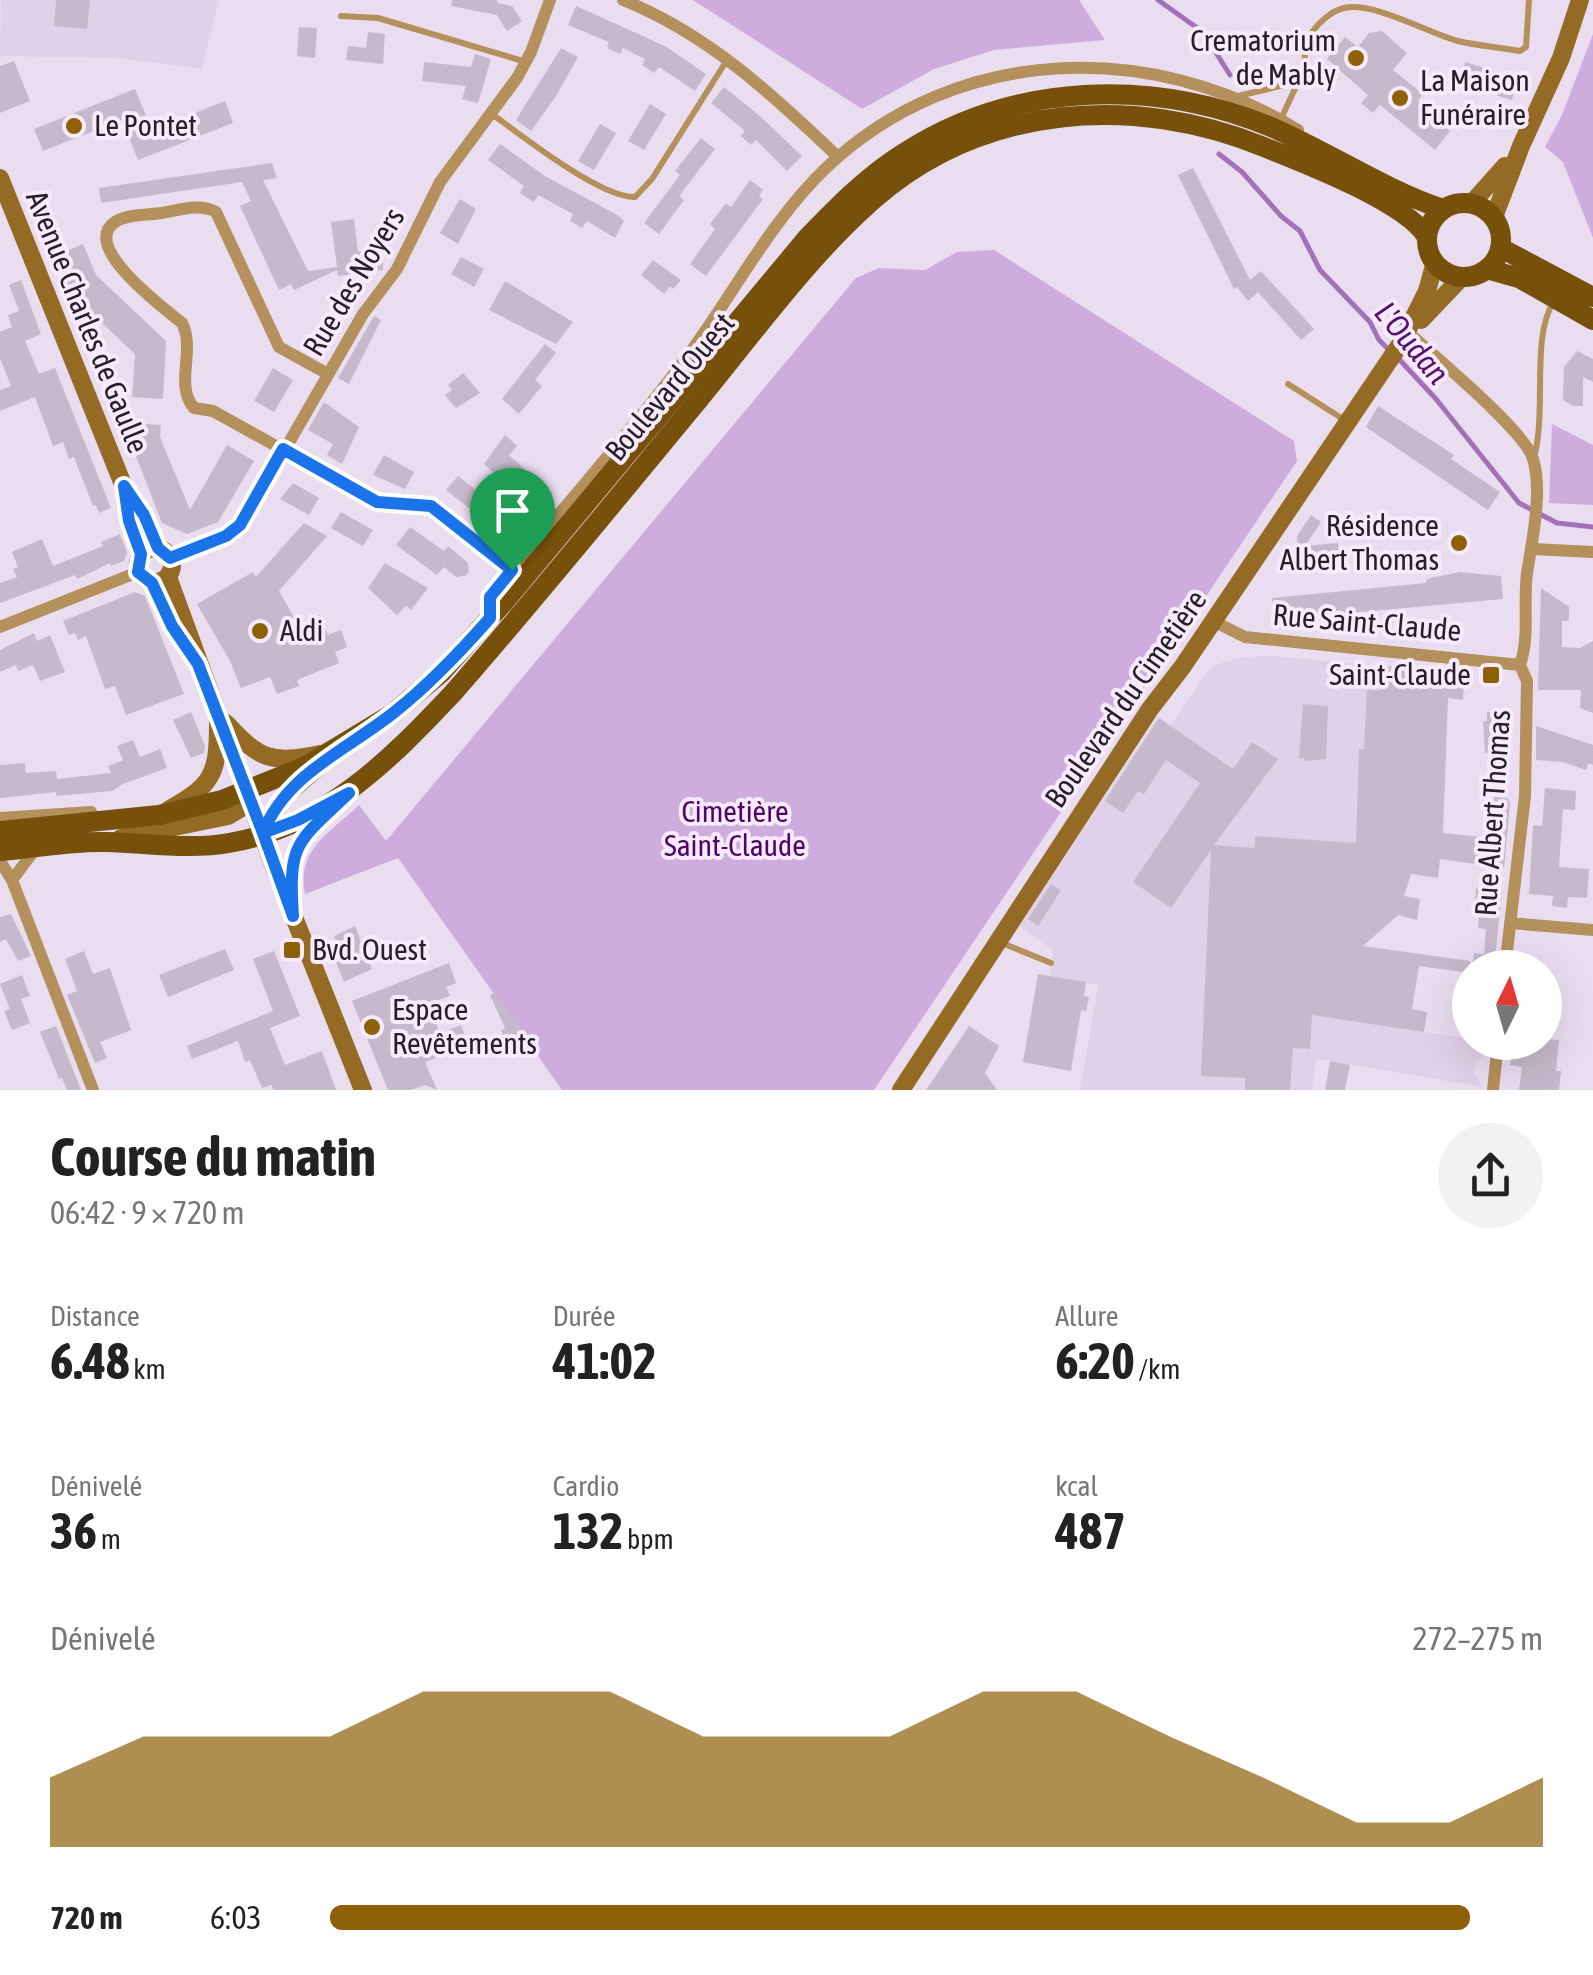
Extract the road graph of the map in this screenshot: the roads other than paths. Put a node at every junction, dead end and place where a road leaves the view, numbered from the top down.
1 (550, 0) edge
2 (623, 0) edge
3 (1529, 0) edge
4 (1580, 0) edge
5 (340, 16) dead end
6 (728, 59) junction
7 (526, 62) junction
8 (1298, 82) junction
9 (1236, 97) junction
10 (492, 114) junction
11 (1281, 120) junction
12 (1520, 146) junction
13 (838, 157) junction
14 (1, 185) edge
15 (1365, 186) junction
16 (1472, 204) junction
17 (1443, 210) junction
18 (1494, 217) junction
19 (1427, 237) junction
20 (1501, 248) junction
21 (1435, 262) junction
22 (1488, 269) junction
23 (1462, 277) junction
24 (1593, 296) edge
25 (1556, 300) junction
26 (1593, 320) edge
27 (1406, 338) junction
28 (328, 374) junction
29 (1288, 384) dead end
30 (1347, 422) junction
31 (283, 449) junction
32 (1533, 459) junction
33 (1533, 550) junction
34 (1593, 552) edge
35 (155, 565) junction
36 (512, 570) junction
37 (490, 618) junction
38 (1213, 621) junction
39 (0, 627) edge
40 (1520, 665) junction
41 (218, 714) junction
42 (336, 751) junction
43 (249, 790) junction
44 (349, 793) junction
45 (159, 814) junction
46 (0, 818) edge
47 (260, 823) junction
48 (0, 831) edge
49 (104, 842) junction
50 (36, 848) junction
51 (0, 851) edge
52 (0, 861) edge
53 (12, 880) junction
54 (293, 916) junction
55 (1510, 923) junction
56 (1593, 930) edge
57 (997, 940) junction
58 (1507, 950) edge
59 (1050, 964) dead end
60 (1496, 1060) edge
61 (93, 1090) edge
62 (363, 1090) edge
63 (901, 1090) edge
64 (1493, 1090) edge

1 - 7 street, Rue des Noyers
2 - 6 street
3 - 8 lane
4 - 12 main road
5 - 7 lane
6 - 10 lane
6 - 13 street
7 - 10 street, Rue des Noyers
8 - 9 lane
8 - 11 lane
9 - 11 street
9 - 13 street
10 - 28 street, Rue des Noyers
11 - 15 street
12 - 16 main road
12 - 18 main road
13 - 36 street
14 - 35 main road, Avenue Charles de Gaulle
15 - 17 main road, Boulevard Ouest
15 - 19 main road, Boulevard Ouest
15 - 37 main road, Boulevard Ouest
15 - 44 main road, Boulevard Ouest
16 - 17 main road
16 - 18 main road
17 - 19 main road
18 - 20 main road
19 - 21 main road
20 - 22 main road
20 - 24 main road
21 - 23 main road
21 - 27 main road, Boulevard du Cimetière
22 - 23 main road
22 - 25 main road
23 - 27 main road, Boulevard du Cimetière
25 - 26 main road
25 - 32 lane
27 - 30 main road, Boulevard du Cimetière
27 - 32 street
28 - 31 street, Rue des Noyers
28 - 31 street
29 - 30 lane
30 - 38 main road, Boulevard du Cimetière
31 - 35 street, Rue des Noyers
31 - 36 street
32 - 33 street, Rue Albert Thomas
33 - 34 street
33 - 40 street, Rue Albert Thomas
35 - 39 street, Rue des Noyers
35 - 41 main road, Avenue Charles de Gaulle
36 - 37 street
37 - 42 main road, Boulevard Ouest
38 - 40 street, Rue Saint-Claude
38 - 57 main road, Boulevard du Cimetière
40 - 55 street, Rue Albert Thomas
41 - 42 main road
41 - 43 main road, Avenue Charles de Gaulle
41 - 45 main road
42 - 43 main road, Boulevard Ouest
42 - 47 main road
43 - 45 main road, Boulevard Ouest
43 - 47 main road, Avenue Charles de Gaulle
43 - 49 main road
44 - 47 main road, Boulevard Ouest
44 - 54 main road
45 - 46 street
45 - 48 main road, Boulevard Ouest
47 - 49 main road, Boulevard Ouest
47 - 54 main road, Avenue Charles de Gaulle
49 - 50 main road, Boulevard Ouest
50 - 51 main road, Boulevard Ouest
50 - 53 street
52 - 53 street
53 - 61 street
54 - 62 main road, Avenue Charles de Gaulle
55 - 56 street
55 - 58 street, Rue Albert Thomas
57 - 59 lane
57 - 63 main road, Boulevard du Cimetière
60 - 64 street

